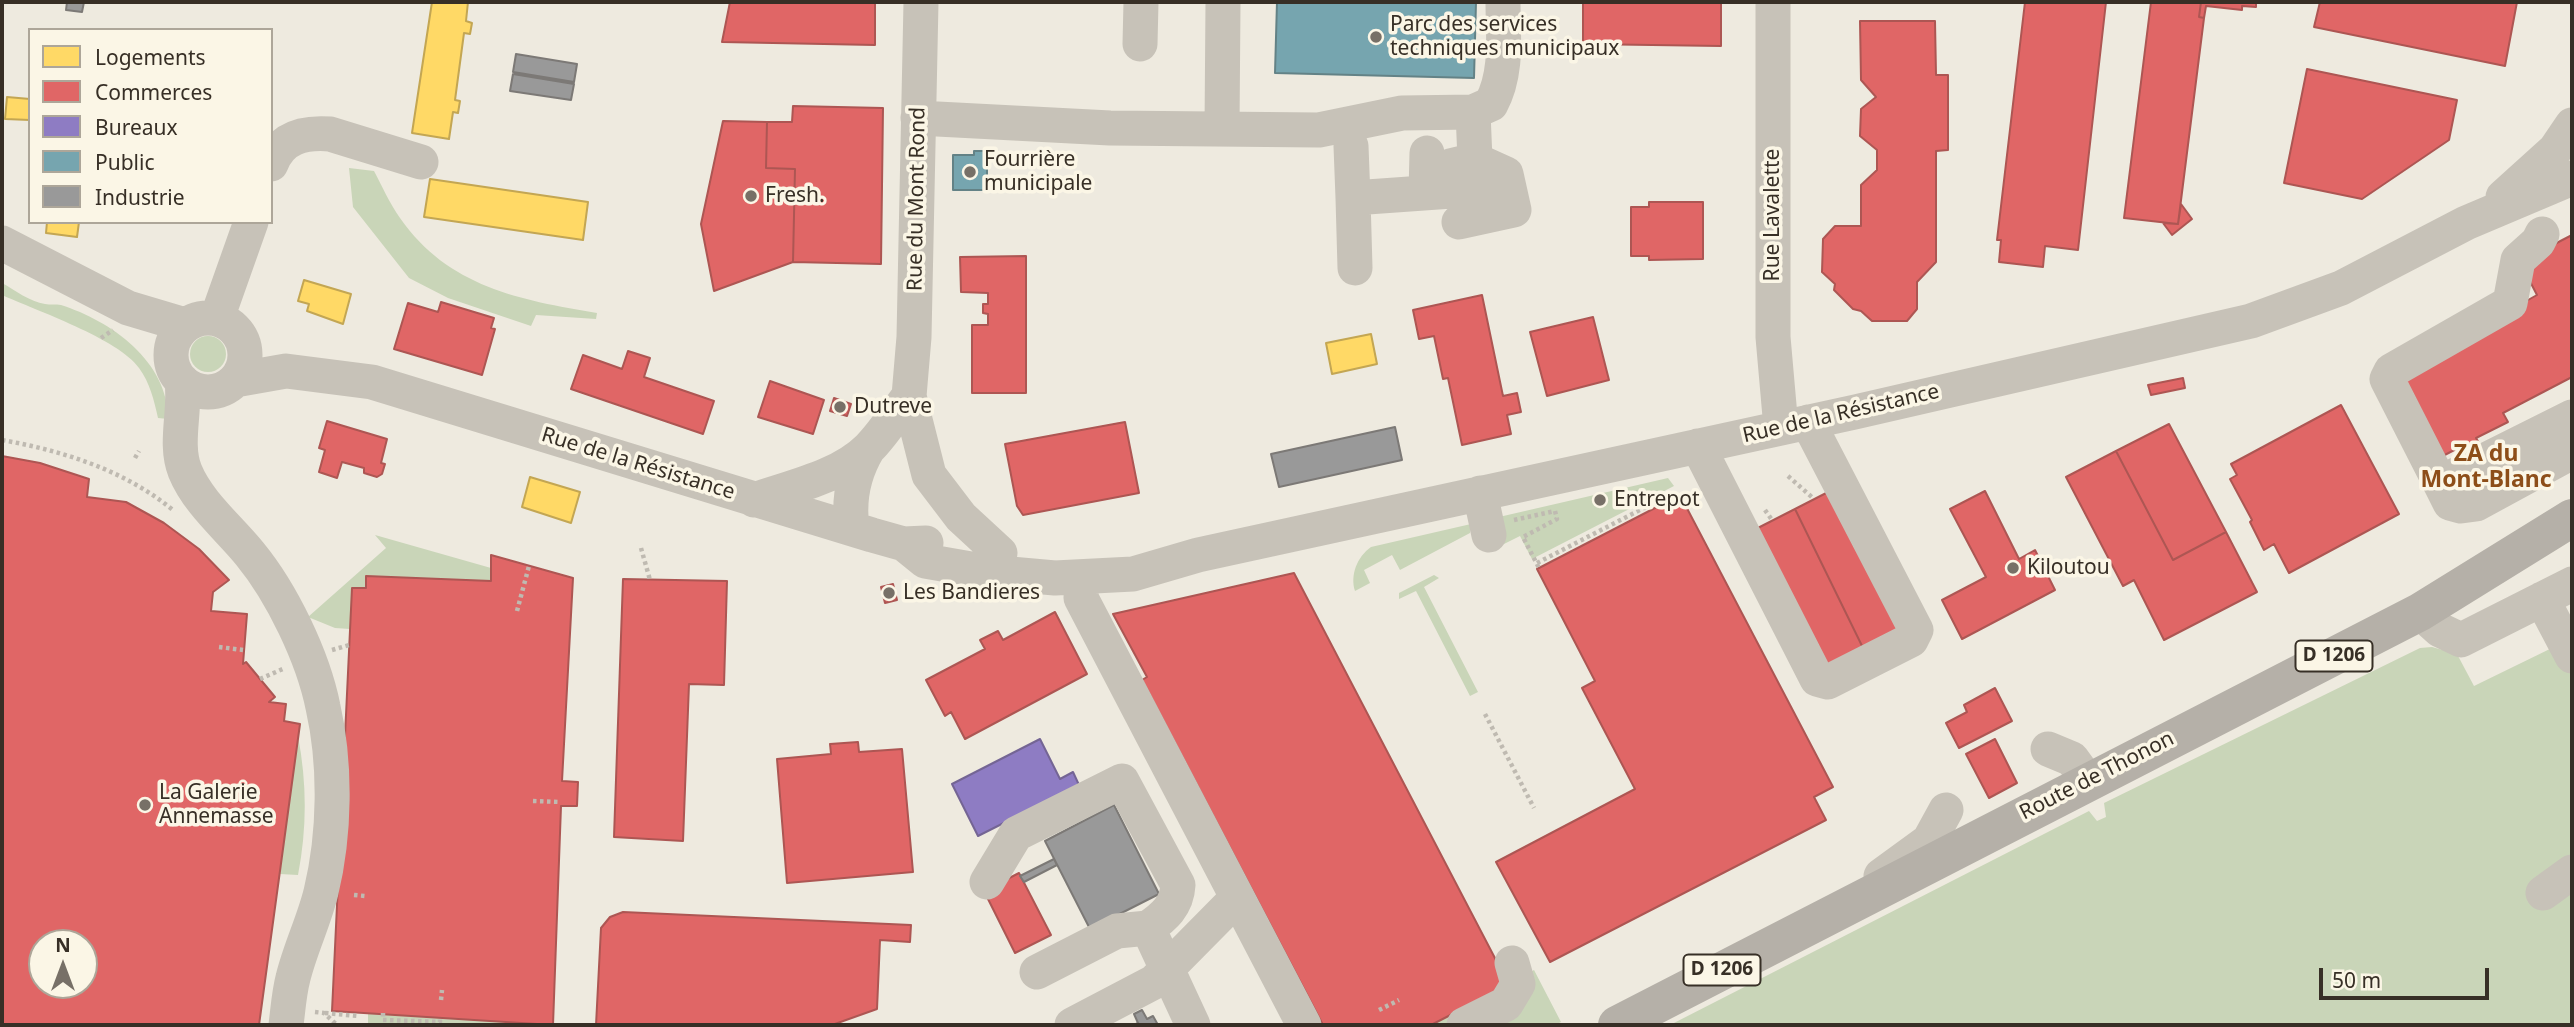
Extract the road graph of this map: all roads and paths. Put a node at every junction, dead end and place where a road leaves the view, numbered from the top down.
1 (920, 2) edge
2 (1140, 2) edge
3 (1223, 2) edge
4 (1503, 2) edge
5 (1773, 2) edge
6 (1140, 44) dead end
7 (1473, 112) junction
8 (918, 118) junction
9 (2572, 125) edge
10 (1222, 129) junction
11 (1351, 146) dead end
12 (1427, 153) dead end
13 (273, 160) edge
14 (421, 162) dead end
15 (1478, 175) junction
16 (2570, 180) edge
17 (1426, 192) junction
18 (1353, 198) junction
19 (2524, 200) junction
20 (1459, 222) dead end
21 (2466, 223) junction
22 (250, 224) edge
23 (2557, 232) edge
24 (2, 243) edge
25 (2, 265) edge
26 (1355, 268) dead end
27 (201, 322) junction
28 (114, 329) dead end
29 (101, 338) dead end
30 (243, 344) junction
31 (177, 374) junction
32 (235, 380) junction
33 (372, 382) junction
34 (909, 396) junction
35 (2572, 417) edge
36 (1795, 425) junction
37 (2, 440) edge
38 (1698, 446) junction
39 (868, 449) junction
40 (139, 451) dead end
41 (2572, 452) edge
42 (135, 458) dead end
43 (929, 475) junction
44 (1788, 476) dead end
45 (2440, 483) junction
46 (1490, 491) junction
47 (1674, 498) dead end
48 (1814, 499) dead end
49 (739, 504) junction
50 (181, 517) dead end
51 (2572, 518) edge
52 (852, 528) junction
53 (1489, 535) dead end
54 (904, 544) junction
55 (641, 548) dead end
56 (1000, 553) junction
57 (1198, 555) junction
58 (529, 566) dead end
59 (1082, 577) junction
60 (650, 580) dead end
61 (2557, 591) edge
62 (517, 611) dead end
63 (2420, 612) junction
64 (219, 647) dead end
65 (231, 648) junction
66 (243, 649) dead end
67 (2572, 656) edge
68 (230, 657) dead end
69 (1485, 714) dead end
70 (2048, 748) dead end
71 (2088, 781) junction
72 (533, 802) dead end
73 (561, 802) dead end
74 (1534, 808) dead end
75 (1946, 810) dead end
76 (2572, 872) edge
77 (986, 881) dead end
78 (2543, 893) dead end
79 (354, 895) dead end
80 (365, 896) dead end
81 (1237, 898) junction
82 (1827, 916) junction
83 (1148, 928) junction
84 (1512, 963) dead end
85 (1169, 971) junction
86 (1037, 972) dead end
87 (442, 990) dead end
88 (441, 1000) dead end
89 (1399, 1000) dead end
90 (1379, 1010) dead end
91 (324, 1013) dead end
92 (383, 1013) dead end
93 (358, 1016) dead end
94 (440, 1017) dead end
95 (286, 1025) edge
96 (1072, 1025) edge
97 (1193, 1025) edge
98 (1304, 1025) edge
99 (1464, 1025) edge
100 (1617, 1025) edge

1 - 8 street, Rue du Mont Rond
2 - 6 street
3 - 10 street
4 - 7 street
5 - 36 street, Rue Lavalette
7 - 10 street
7 - 15 street
8 - 10 street
8 - 34 street, Rue du Mont Rond
9 - 21 street, Rue de la Résistance
11 - 18 street
12 - 17 street
13 - 14 street
15 - 17 street
15 - 20 street
16 - 19 street, Rue de la Résistance
17 - 18 street
18 - 26 street
19 - 21 street, Rue de la Résistance
19 - 23 street
21 - 36 street, Rue de la Résistance
22 - 27 street
23 - 45 street
24 - 27 street
25 - 31 street
27 - 30 street
27 - 31 street
28 - 29 path
30 - 32 street
30 - 33 street, Rue de la Résistance
31 - 32 street
31 - 95 street
32 - 33 street, Rue de la Résistance
33 - 49 street, Rue de la Résistance
34 - 39 street
34 - 43 street, Rue du Mont Rond
35 - 45 street
36 - 38 street, Rue de la Résistance
36 - 38 street
37 - 50 path
38 - 46 street, Rue de la Résistance
39 - 49 street
39 - 52 street
40 - 42 path
41 - 45 street
43 - 54 street, Rue du Mont Rond
43 - 56 street, Rue du Mont Rond
44 - 48 path
46 - 47 path
46 - 53 street
46 - 57 street, Rue de la Résistance
49 - 52 street, Rue de la Résistance
51 - 63 main road, Route de Thonon / D 1206
52 - 54 street, Rue de la Résistance
54 - 56 street, Rue de la Résistance
54 - 59 street, Rue de la Résistance
55 - 60 path
56 - 57 street, Rue de la Résistance
57 - 59 street, Rue de la Résistance
58 - 62 path
59 - 81 street
61 - 63 street
61 - 67 street
63 - 71 main road, Route de Thonon / D 1206
64 - 65 path
65 - 66 path
65 - 68 path
69 - 74 path
70 - 71 street
71 - 82 main road, Route de Thonon / D 1206
72 - 73 path
75 - 82 street
76 - 78 street
77 - 83 street
79 - 80 path
81 - 85 street
81 - 98 street
82 - 100 main road, Route de Thonon / D 1206
83 - 85 street
83 - 86 street
84 - 99 street
85 - 96 street
85 - 97 street
87 - 88 path
89 - 90 path
91 - 93 path
92 - 94 path

